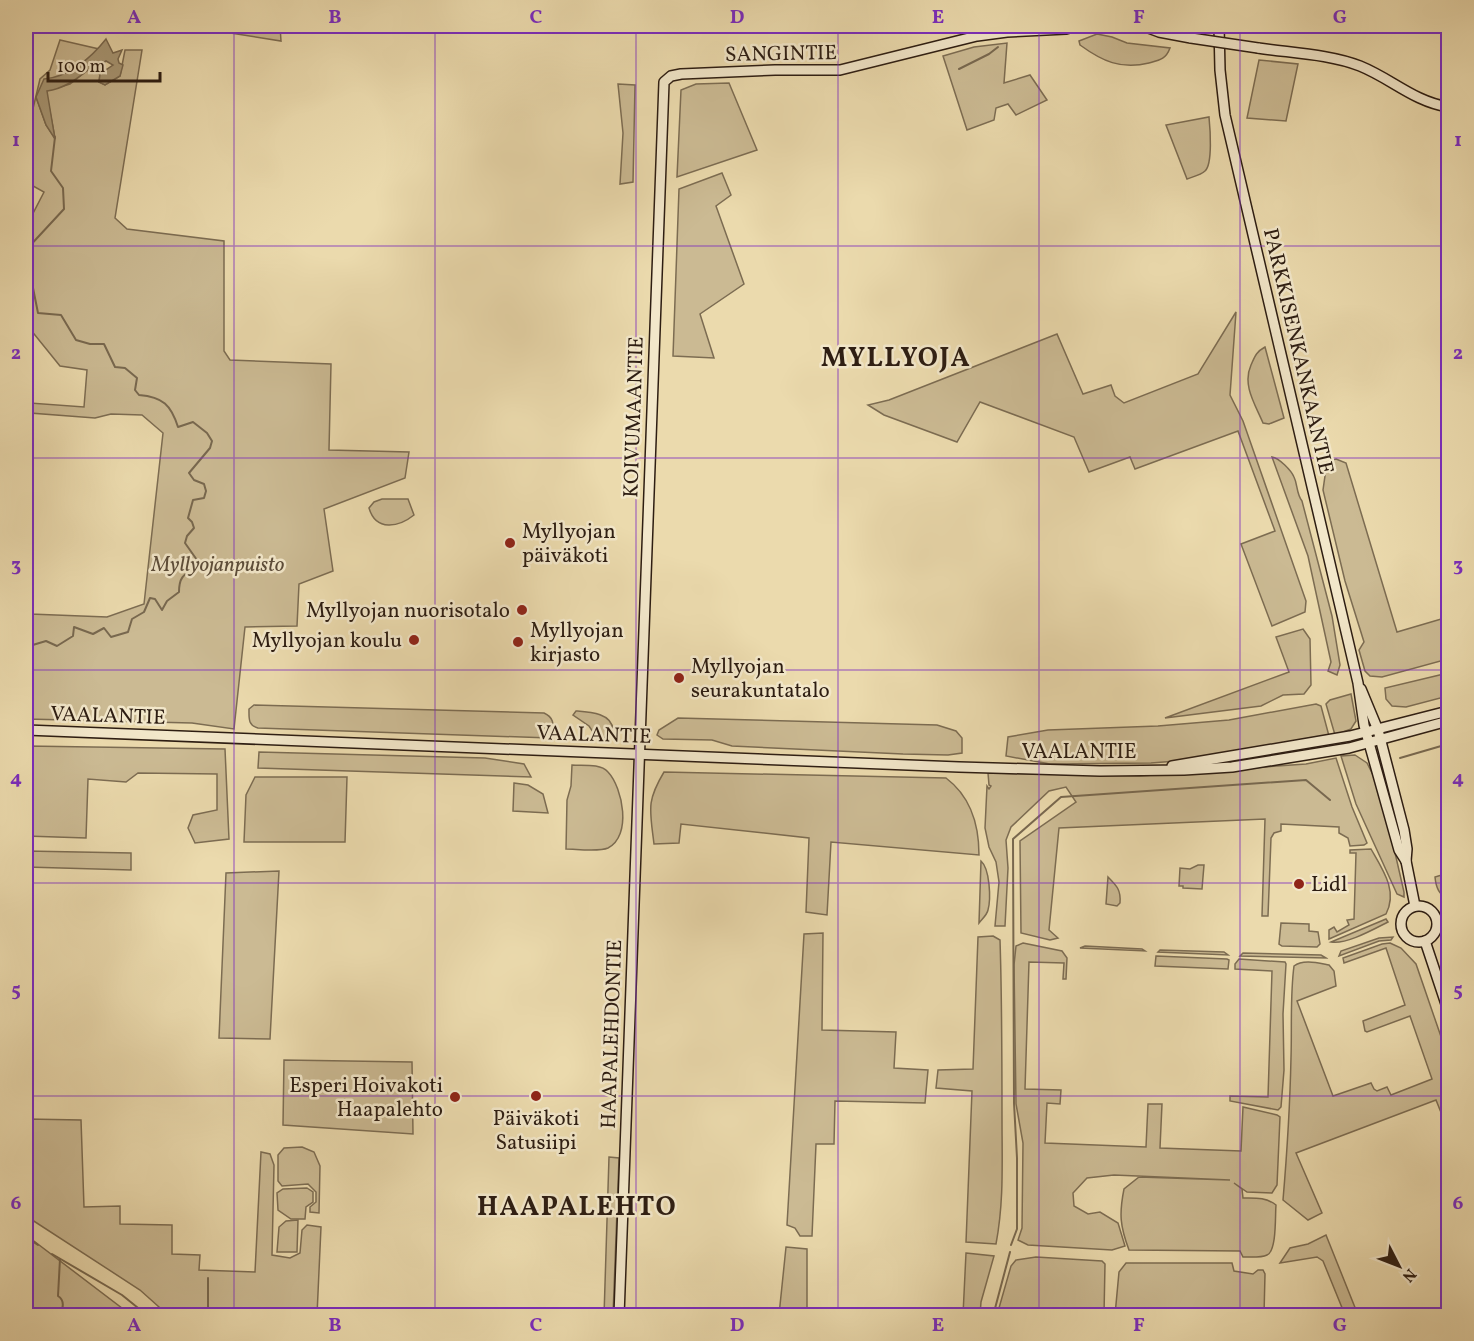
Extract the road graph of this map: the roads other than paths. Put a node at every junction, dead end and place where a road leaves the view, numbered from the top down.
1 (1076, 26) edge
2 (1143, 26) edge
3 (1220, 26) edge
4 (664, 82) joint
5 (1449, 107) edge
6 (1358, 683) junction
7 (1449, 711) edge
8 (1449, 721) edge
9 (1378, 729) junction
10 (26, 730) edge
11 (1366, 732) junction
12 (1381, 740) junction
13 (1369, 743) junction
14 (639, 754) junction
15 (1161, 769) junction
16 (1406, 861) junction
17 (1415, 906) junction
18 (1425, 941) junction
19 (1449, 1010) edge
20 (619, 1316) edge

1 - 4 street, SANGINTIE
2 - 5 street, bridge
3 - 6 street, PARKKISENKANKAANTIE
4 - 14 street, KOIVUMAANTIE
6 - 9 street, PARKKISENKANKAANTIE
6 - 11 street, PARKKISENKANKAANTIE
7 - 9 street, VAALANTIE
8 - 12 street, VAALANTIE
9 - 11 street, VAALANTIE
9 - 12 street, PARKKISENKANKAANTIE
10 - 14 street, VAALANTIE
11 - 13 street, PARKKISENKANKAANTIE
11 - 15 street, VAALANTIE
12 - 13 street, VAALANTIE
12 - 16 street, PARKKISENKANKAANTIE
13 - 15 street, VAALANTIE
13 - 16 street, PARKKISENKANKAANTIE
14 - 15 street, VAALANTIE
14 - 20 street, HAAPALEHDONTIE
16 - 17 street, PARKKISENKANKAANTIE
17 - 18 street
17 - 18 street
18 - 19 street

